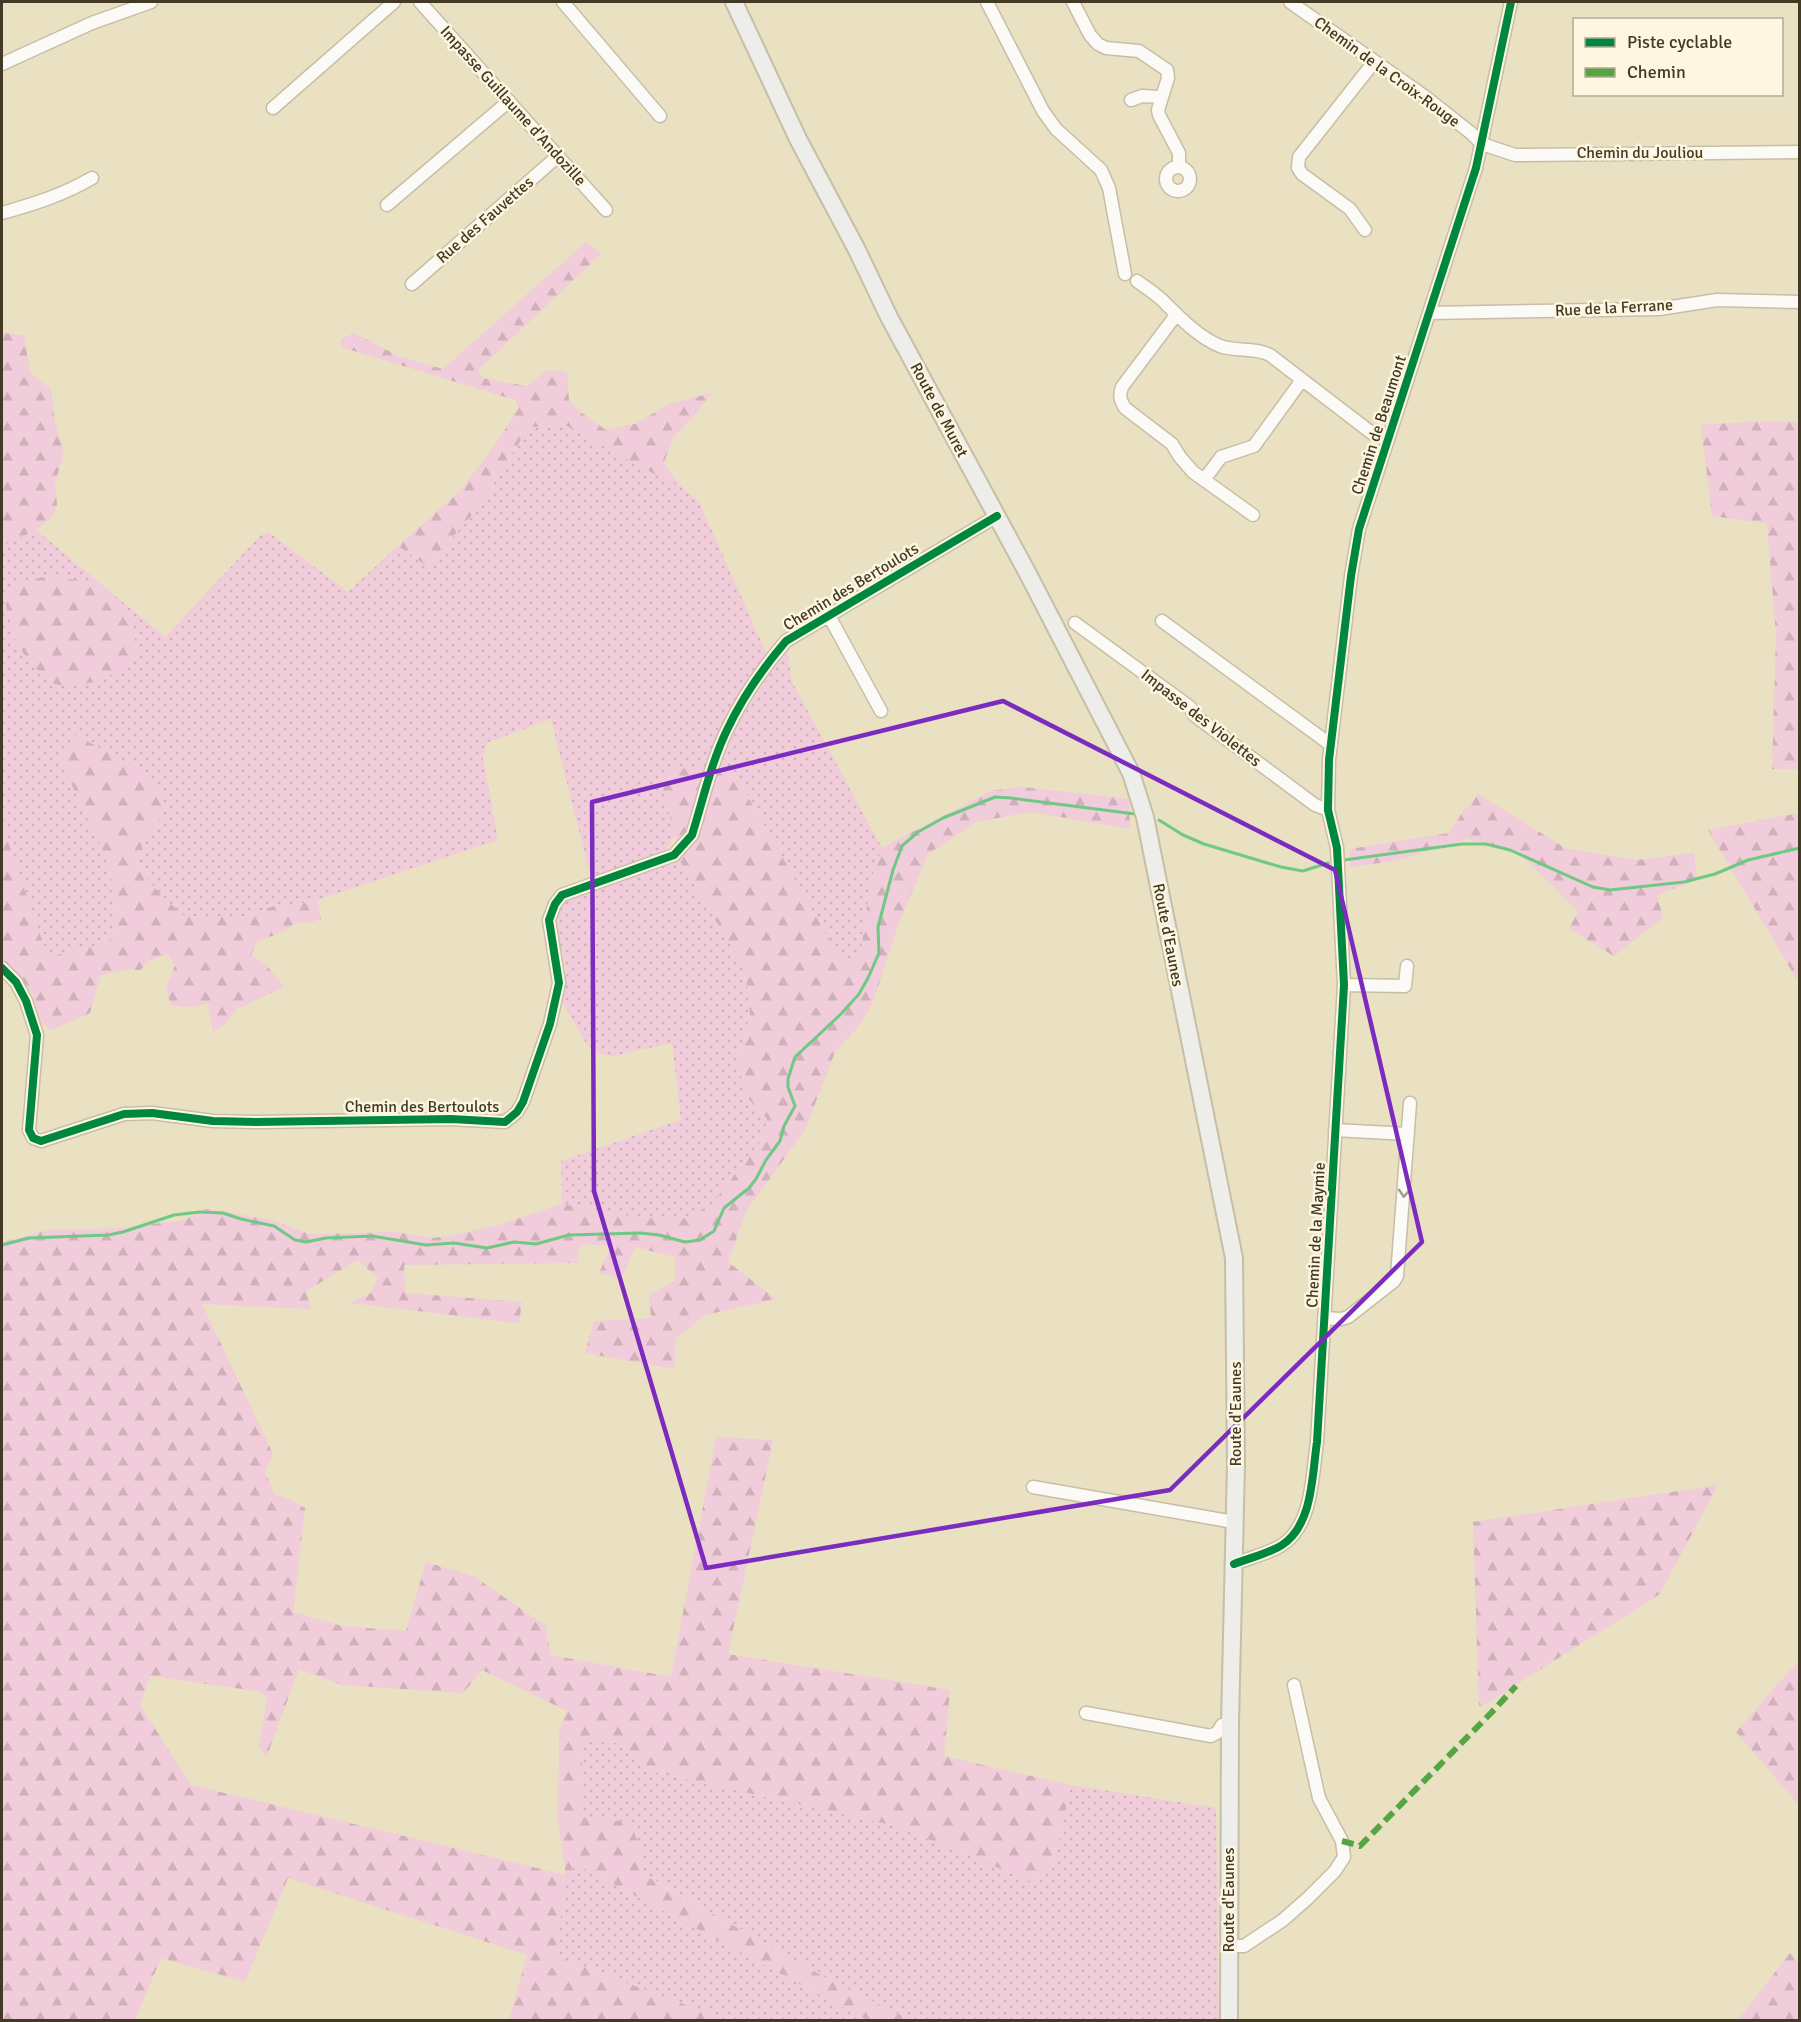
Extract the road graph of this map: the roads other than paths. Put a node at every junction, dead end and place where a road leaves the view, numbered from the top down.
1 (151, 2) edge
2 (394, 2) edge
3 (420, 2) edge
4 (563, 2) edge
5 (734, 2) edge
6 (987, 2) edge
7 (1073, 2) edge
8 (1290, 2) edge
9 (1511, 2) edge
10 (1374, 62) junction
11 (2, 64) edge
12 (1161, 97) junction
13 (1131, 100) dead end
14 (509, 101) junction
15 (273, 108) dead end
16 (660, 116) dead end
17 (1482, 144) junction
18 (1800, 152) edge
19 (558, 156) junction
20 (1179, 167) dead end
21 (92, 178) dead end
22 (387, 204) dead end
23 (606, 210) dead end
24 (2, 213) edge
25 (1365, 230) dead end
26 (1125, 274) dead end
27 (1137, 281) dead end
28 (412, 284) dead end
29 (1800, 302) edge
30 (1428, 313) junction
31 (1176, 315) junction
32 (1302, 380) junction
33 (1389, 437) junction
34 (1204, 480) junction
35 (1253, 515) dead end
36 (997, 516) junction
37 (828, 616) junction
38 (1162, 621) dead end
39 (1075, 623) dead end
40 (882, 711) dead end
41 (1331, 745) junction
42 (1328, 810) junction
43 (1145, 817) joint
44 (1338, 865) joint
45 (1407, 966) dead end
46 (2, 968) edge
47 (1344, 985) junction
48 (1410, 1103) dead end
49 (1335, 1130) junction
50 (1408, 1134) junction
51 (1324, 1318) junction
52 (1034, 1486) dead end
53 (1234, 1522) junction
54 (1234, 1564) junction
55 (1294, 1685) dead end
56 (1086, 1713) dead end
57 (1230, 1723) junction
58 (1229, 1946) junction
59 (1229, 2020) edge

1 - 11 street
2 - 15 street
3 - 14 street, Impasse Guillaume d'Andozille
4 - 16 street
5 - 36 main road, Route de Muret
6 - 26 street
7 - 12 street
8 - 10 street, Chemin de la Croix-Rouge
9 - 17 street, Chemin de Beaumont
10 - 17 street, Chemin de la Croix-Rouge
10 - 25 street
12 - 13 street
12 - 20 street
14 - 19 street, Impasse Guillaume d'Andozille
14 - 22 street
17 - 18 street, Chemin du Jouliou
17 - 30 street, Chemin de Beaumont
19 - 23 street, Impasse Guillaume d'Andozille
19 - 28 street, Rue des Fauvettes
21 - 24 street
27 - 31 street
29 - 30 street, Rue de la Ferrane
30 - 33 street, Chemin de Beaumont
31 - 32 street
31 - 34 street
32 - 33 street
32 - 34 street
33 - 41 street, Chemin de Beaumont
34 - 35 street
36 - 37 street, Chemin des Bertoulots
36 - 43 main road, Route de Muret
37 - 40 street
37 - 46 street, Chemin des Bertoulots
38 - 41 street
39 - 42 street, Impasse des Violettes
41 - 42 street, Chemin de Beaumont
42 - 44 street, Chemin de Beaumont
43 - 53 main road, Route d'Eaunes
44 - 47 street, Chemin de la Maymie
45 - 47 street
47 - 49 street, Chemin de la Maymie
48 - 50 street
49 - 50 street
49 - 51 street, Chemin de la Maymie
50 -> 51 street
51 - 54 street, Chemin de la Maymie
52 - 53 street
53 - 54 main road, Route d'Eaunes
54 - 57 main road, Route d'Eaunes
55 - 58 street
56 - 57 street
57 - 58 main road, Route d'Eaunes
58 - 59 main road, Route d'Eaunes

